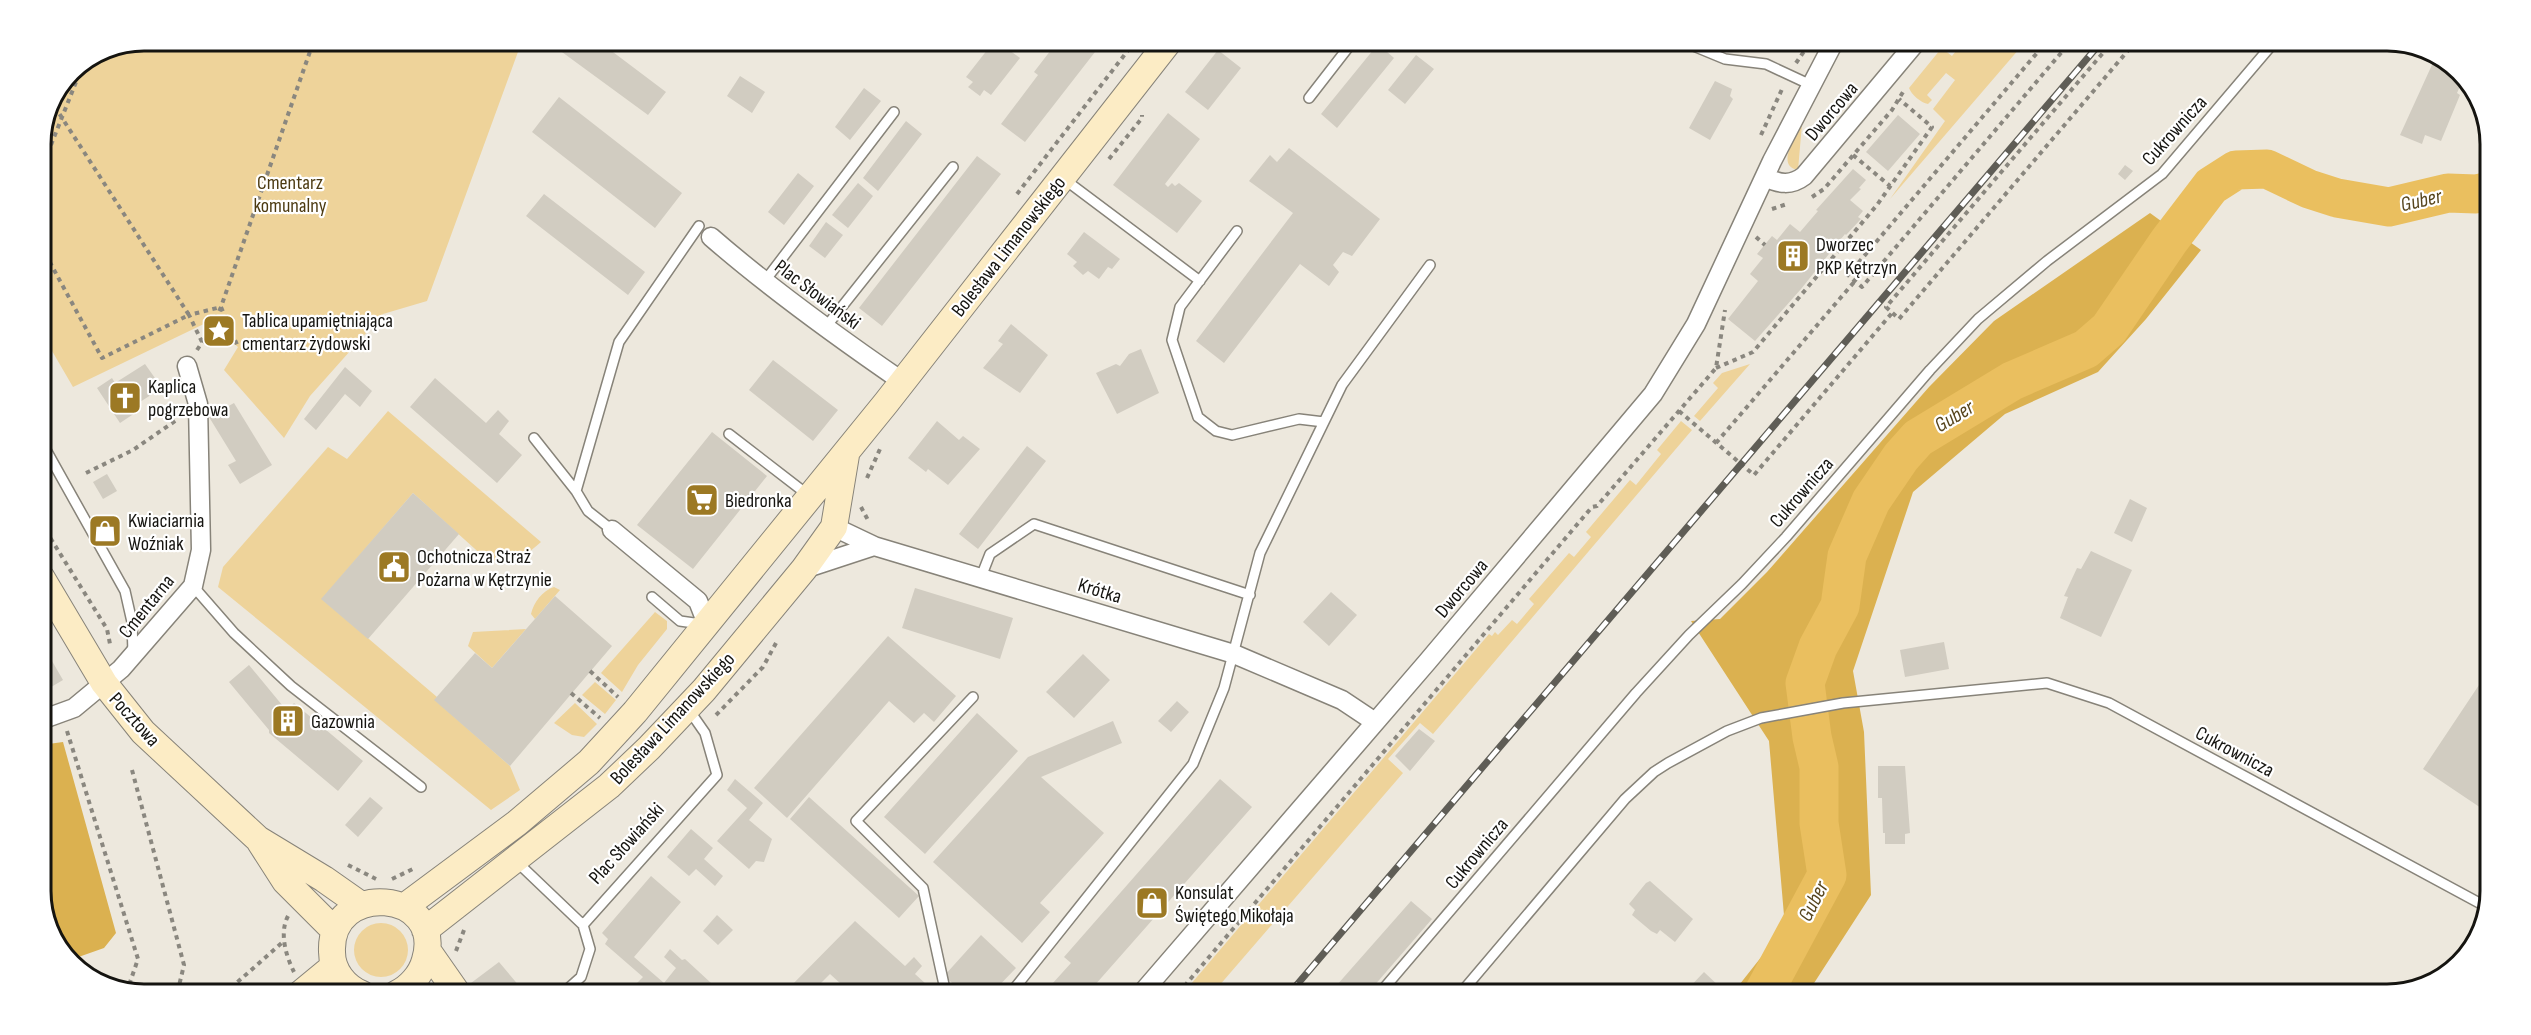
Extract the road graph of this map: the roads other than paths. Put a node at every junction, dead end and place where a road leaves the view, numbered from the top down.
1 (1161, 51) edge
2 (1345, 51) edge
3 (1706, 51) edge
4 (1829, 51) edge
5 (1909, 51) edge
6 (2267, 51) edge
7 (1811, 85) junction
8 (1309, 98) dead end
9 (894, 112) dead end
10 (952, 167) dead end
11 (1765, 177) junction
12 (1062, 178) junction
13 (1237, 231) dead end
14 (705, 232) joint
15 (1430, 265) dead end
16 (1200, 281) junction
17 (764, 282) junction
18 (825, 328) junction
19 (188, 366) dead end
20 (903, 382) junction
21 (1324, 422) junction
22 (729, 434) dead end
23 (534, 438) dead end
24 (846, 452) junction
25 (51, 459) edge
26 (576, 491) junction
27 (809, 497) junction
28 (834, 527) junction
29 (612, 530) joint
30 (772, 542) junction
31 (874, 546) junction
32 (804, 569) junction
33 (981, 576) junction
34 (193, 586) junction
35 (51, 594) edge
36 (1250, 595) junction
37 (652, 597) dead end
38 (707, 624) junction
39 (737, 649) junction
40 (1234, 654) junction
41 (134, 656) junction
42 (104, 683) junction
43 (973, 697) dead end
44 (688, 708) junction
45 (51, 717) edge
46 (1375, 722) junction
47 (421, 787) dead end
48 (258, 839) junction
49 (515, 860) junction
50 (2479, 903) edge
51 (361, 905) junction
52 (404, 907) junction
53 (583, 925) junction
54 (335, 931) junction
55 (426, 940) junction
56 (334, 966) junction
57 (312, 984) edge
58 (345, 984) edge
59 (410, 984) edge
60 (452, 984) edge
61 (573, 984) edge
62 (944, 984) edge
63 (1018, 984) edge
64 (1150, 984) edge
65 (1388, 984) edge
66 (1469, 984) edge

1 - 12 street, Bolesława Limanowskiego
2 - 8 lane
3 - 7 lane
4 - 7 street, Dworcowa
5 - 11 street, Dworcowa
6 - 65 lane, Cukrownicza
7 - 11 street, Dworcowa
9 - 17 lane
10 - 18 lane
11 - 46 street, Dworcowa
12 - 16 lane
12 - 20 street, Bolesława Limanowskiego
13 - 16 lane
14 - 17 street, Plac Słowiański
14 - 26 lane
15 - 21 lane
16 - 21 lane
17 - 18 street, Plac Słowiański
18 - 20 street, Plac Słowiański
19 - 34 street, Cmentarna
20 - 24 street, Bolesława Limanowskiego
21 - 36 lane
22 - 27 lane
23 - 26 lane
24 - 27 street, Bolesława Limanowskiego
24 - 28 street, Bolesława Limanowskiego
25 - 41 lane
26 - 29 lane
27 - 30 street, Bolesława Limanowskiego
28 - 30 street
28 - 31 street, Krótka
28 - 32 street, Bolesława Limanowskiego
29 - 38 street
30 - 38 street, Bolesława Limanowskiego
31 - 32 street
31 - 33 street, Krótka
32 - 39 street, Bolesława Limanowskiego
33 - 36 lane
33 - 40 street, Krótka
34 - 41 street, Cmentarna
34 - 47 lane
35 - 42 street, Pocztowa
36 - 40 lane
37 - 38 lane
38 - 39 street
38 - 52 street, Bolesława Limanowskiego
39 - 44 street, Bolesława Limanowskiego
40 - 46 street, Krótka
40 - 63 lane
41 - 42 street, Cmentarna
42 - 45 street, Cmentarna
42 - 48 street, Pocztowa
43 - 62 lane
44 - 49 street, Bolesława Limanowskiego
44 - 53 lane, Plac Słowiański
46 - 64 street, Dworcowa
48 - 51 street, Pocztowa
48 - 54 street, Pocztowa
49 - 53 lane
49 - 55 street, Bolesława Limanowskiego
50 - 66 lane, Cukrownicza
51 - 52 street
51 - 54 street
52 - 55 street
53 - 61 lane
54 - 56 street
55 - 59 street
55 - 60 street
56 - 57 street
56 - 58 street

